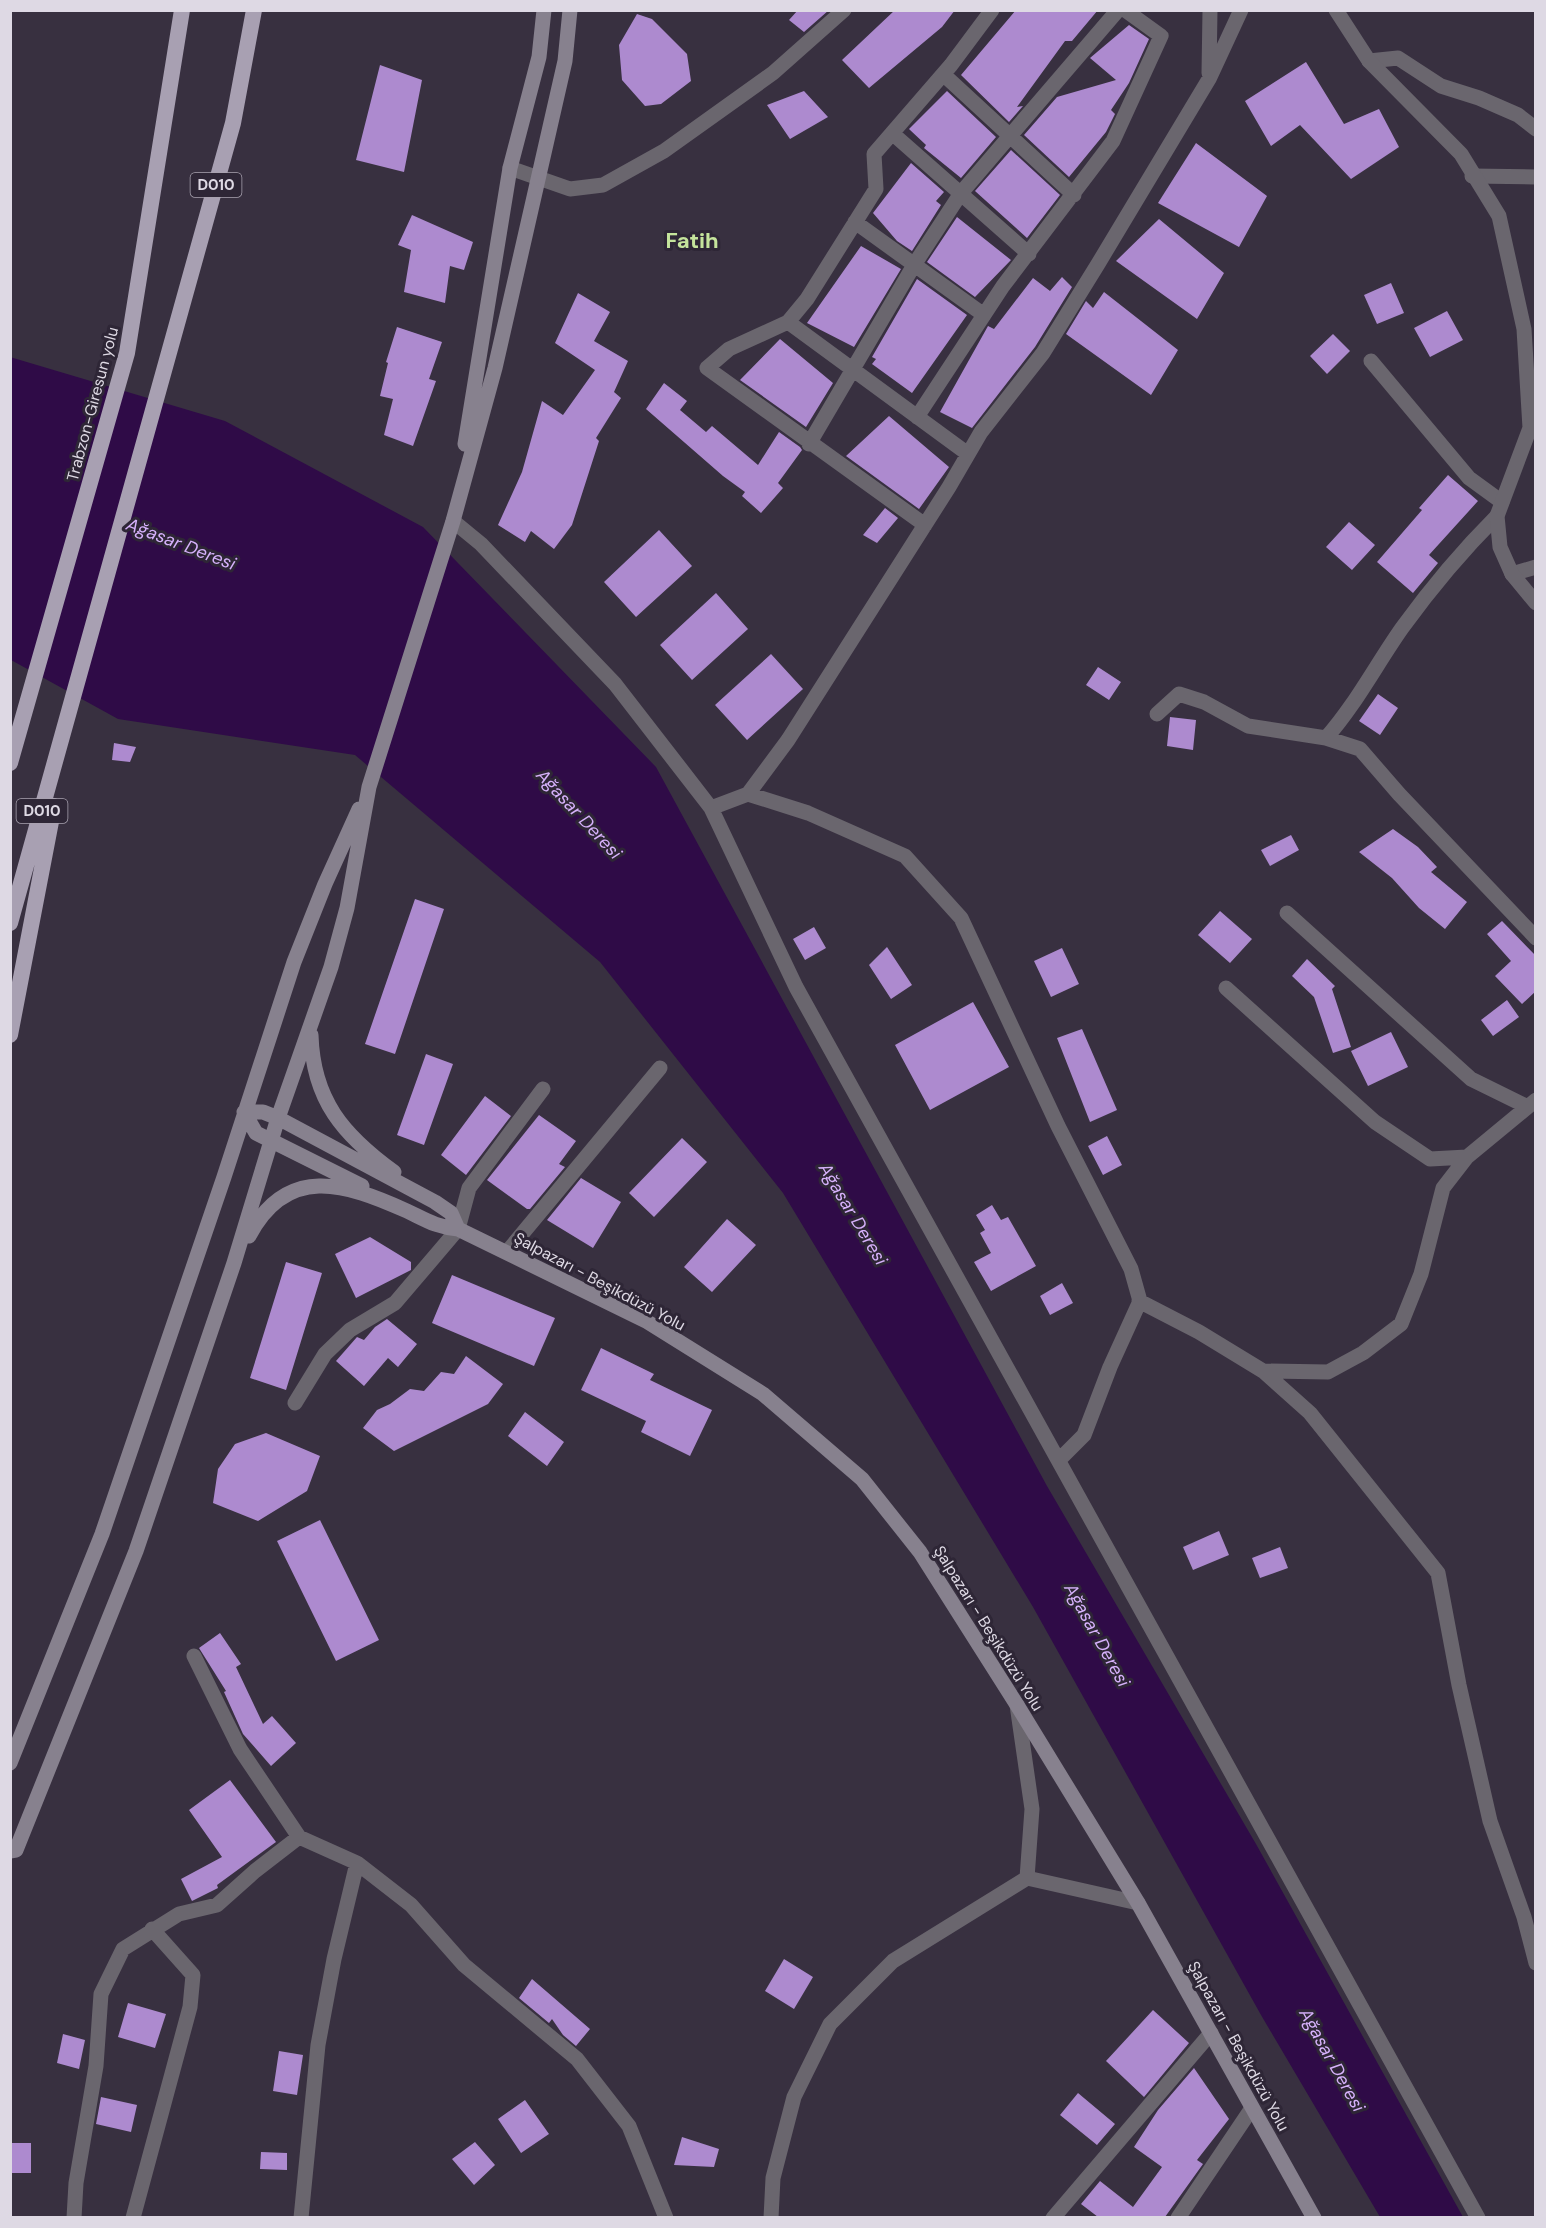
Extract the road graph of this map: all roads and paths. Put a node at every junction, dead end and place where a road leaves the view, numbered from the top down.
1 (182, 10) edge
2 (254, 10) edge
3 (544, 10) edge
4 (570, 10) edge
5 (844, 10) edge
6 (992, 10) edge
7 (1118, 10) edge
8 (1125, 10) edge
9 (1210, 10) edge
10 (1241, 10) edge
11 (1336, 10) edge
12 (1369, 60) junction
13 (943, 74) junction
14 (1209, 80) junction
15 (1536, 129) edge
16 (892, 132) junction
17 (1010, 136) junction
18 (510, 168) junction
19 (1473, 176) junction
20 (540, 177) junction
21 (1536, 177) edge
22 (961, 193) junction
23 (1074, 195) junction
24 (855, 222) junction
25 (1029, 254) junction
26 (915, 265) junction
27 (984, 315) junction
28 (788, 322) junction
29 (1371, 361) dead end
30 (852, 369) junction
31 (917, 417) junction
32 (809, 444) junction
33 (968, 454) junction
34 (1499, 509) junction
35 (453, 521) junction
36 (925, 525) junction
37 (1536, 567) edge
38 (1512, 574) junction
39 (1536, 603) edge
40 (32, 686) junction
41 (74, 698) junction
42 (1156, 714) dead end
43 (1326, 738) junction
44 (10, 743) edge
45 (10, 763) edge
46 (369, 787) junction
47 (748, 794) junction
48 (711, 808) junction
49 (1287, 913) dead end
50 (10, 923) edge
51 (1536, 938) edge
52 (1226, 988) dead end
53 (311, 1025) junction
54 (10, 1035) edge
55 (660, 1068) dead end
56 (543, 1089) dead end
57 (1531, 1103) edge
58 (244, 1112) junction
59 (278, 1118) junction
60 (271, 1141) junction
61 (1467, 1157) junction
62 (435, 1202) junction
63 (406, 1211) junction
64 (458, 1229) junction
65 (507, 1252) junction
66 (234, 1263) junction
67 (1140, 1301) junction
68 (1263, 1371) junction
69 (296, 1403) dead end
70 (1059, 1460) junction
71 (194, 1656) dead end
72 (1017, 1705) junction
73 (10, 1763) edge
74 (299, 1838) junction
75 (12, 1855) edge
76 (357, 1863) junction
77 (1027, 1878) junction
78 (1138, 1903) junction
79 (152, 1929) junction
80 (1536, 1963) edge
81 (1211, 2033) junction
82 (1252, 2108) junction
83 (74, 2217) edge
84 (133, 2217) edge
85 (301, 2217) edge
86 (666, 2217) edge
87 (771, 2217) edge
88 (1053, 2217) edge
89 (1178, 2217) edge
90 (1314, 2217) edge
91 (1478, 2217) edge

1 - 40 highway, Trabzon-Giresun yolu
2 - 41 highway, D010
3 - 18 main road
4 - 20 main road
5 - 20 street
6 - 13 street
7 - 17 street
8 - 23 street
9 - 14 street
10 - 14 street
11 - 12 street
12 - 15 street
12 - 19 street
13 - 16 street
13 - 17 street
14 - 33 street
16 - 22 street
16 - 24 street
17 - 22 street
17 - 23 street
18 - 20 street
18 - 35 main road
19 - 21 street
19 - 34 street
20 - 35 main road
22 - 25 street
22 - 26 street
23 - 25 street
24 - 26 street
24 - 28 street
25 - 27 street
26 - 27 street
26 - 30 street
27 - 31 street
28 - 30 street
28 - 32 street
29 - 34 street
30 - 31 street
30 - 32 street
31 - 33 street
32 - 36 street
33 - 36 street
34 - 38 street
34 - 43 street
35 - 46 main road
35 - 48 street
36 - 47 street
37 - 38 street
38 - 39 street
40 - 44 highway
40 - 45 highway, Trabzon-Giresun yolu
41 - 50 highway, D010
41 - 54 highway
42 - 43 street
43 - 51 street
46 - 53 main road
46 - 58 main road
47 - 48 street
47 - 67 street
48 - 70 street
49 - 57 street
52 - 61 street
53 - 59 main road
53 - 62 main road
55 - 65 street
56 - 64 street
57 - 61 street
58 - 59 main road
58 - 60 main road
58 - 73 main road
59 - 60 main road
59 - 62 main road
60 - 63 main road
60 - 66 main road
61 - 68 street
62 - 64 main road
63 - 64 main road
63 - 66 main road
64 - 65 main road, Şalpazarı - Beşikdüzü Yolu
64 - 69 street
65 - 72 main road, Şalpazarı - Beşikdüzü Yolu
66 - 75 main road
67 - 68 street
67 - 70 street
68 - 80 street
70 - 91 street
71 - 74 street
72 - 77 street
72 - 78 main road, Şalpazarı - Beşikdüzü Yolu
74 - 76 street
74 - 79 street
76 - 85 street
76 - 86 street
77 - 78 street
77 - 87 street
78 - 81 main road, Şalpazarı - Beşikdüzü Yolu
79 - 83 street
79 - 84 street
81 - 82 main road, Şalpazarı - Beşikdüzü Yolu
81 - 88 street
82 - 89 street
82 - 90 main road, Şalpazarı - Beşikdüzü Yolu

